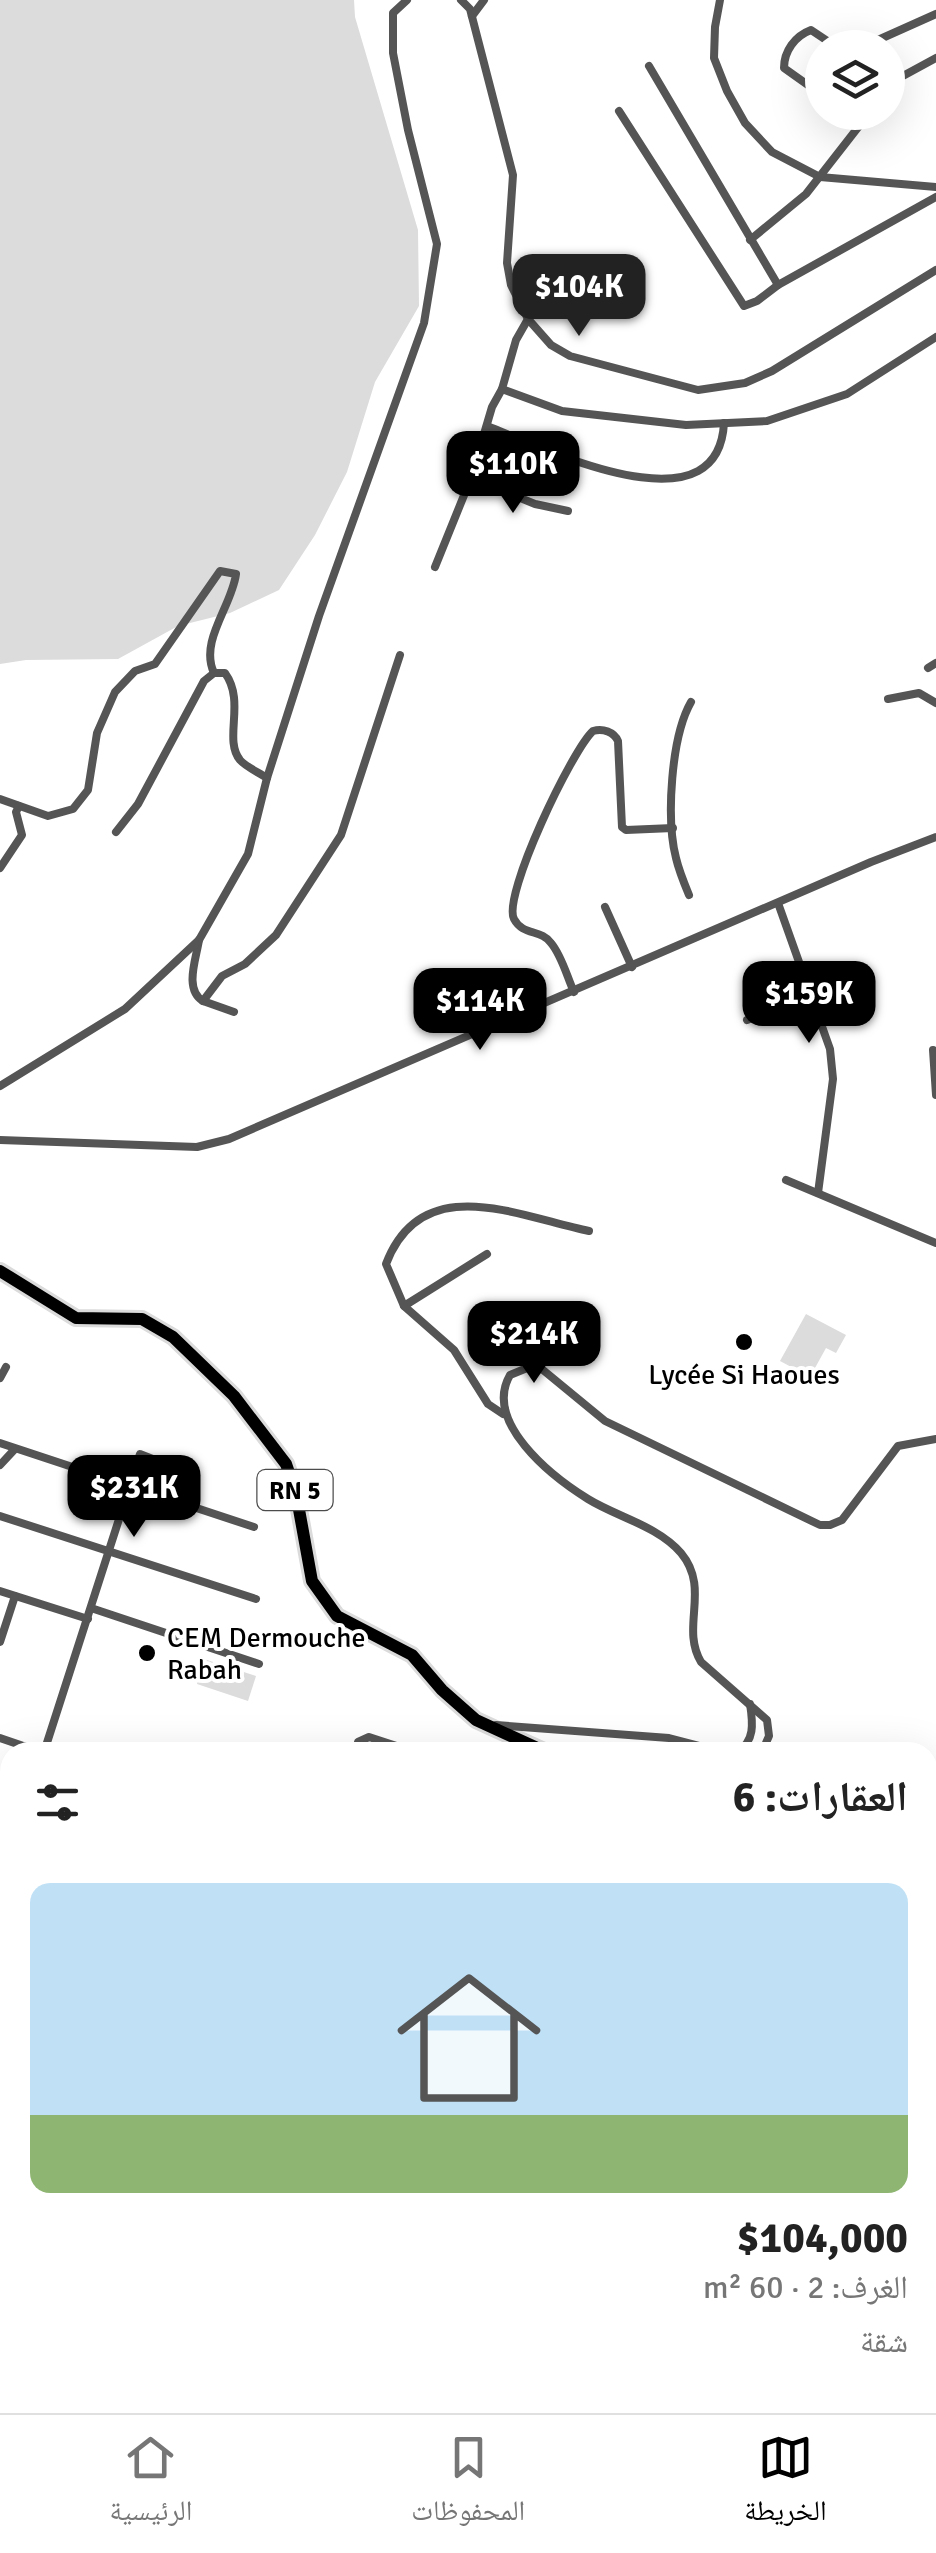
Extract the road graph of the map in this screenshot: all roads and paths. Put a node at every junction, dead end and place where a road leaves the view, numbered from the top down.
1 (407, 0) edge
2 (462, 0) edge
3 (484, 0) edge
4 (720, 0) edge
5 (936, 14) edge
6 (472, 16) junction
7 (900, 30) edge
8 (805, 33) edge
9 (936, 58) edge
10 (649, 66) dead end
11 (905, 75) edge
12 (805, 83) edge
13 (619, 111) dead end
14 (855, 130) edge
15 (820, 177) junction
16 (936, 187) edge
17 (936, 197) edge
18 (750, 240) junction
19 (936, 270) edge
20 (778, 285) junction
21 (528, 319) junction
22 (936, 337) edge
23 (502, 389) junction
24 (724, 423) junction
25 (487, 426) junction
26 (471, 478) junction
27 (568, 511) dead end
28 (435, 567) dead end
29 (400, 655) dead end
30 (214, 673) junction
31 (888, 699) dead end
32 (691, 702) dead end
33 (936, 703) edge
34 (267, 778) junction
35 (0, 798) edge
36 (19, 806) junction
37 (674, 828) junction
38 (116, 832) dead end
39 (936, 837) edge
40 (0, 868) edge
41 (689, 896) dead end
42 (778, 903) junction
43 (605, 907) dead end
44 (199, 940) junction
45 (632, 967) junction
46 (574, 992) junction
47 (812, 994) junction
48 (204, 1001) junction
49 (234, 1012) dead end
50 (747, 1020) dead end
51 (933, 1050) dead end
52 (0, 1086) edge
53 (936, 1095) edge
54 (0, 1140) edge
55 (786, 1180) dead end
56 (818, 1193) junction
57 (589, 1231) dead end
58 (936, 1243) edge
59 (487, 1254) dead end
60 (0, 1271) edge
61 (404, 1306) junction
62 (6, 1368) dead end
63 (0, 1378) edge
64 (504, 1414) junction
65 (936, 1440) edge
66 (0, 1443) edge
67 (14, 1450) junction
68 (0, 1465) edge
69 (196, 1476) dead end
70 (130, 1486) junction
71 (0, 1516) edge
72 (254, 1527) dead end
73 (110, 1552) junction
74 (0, 1591) edge
75 (15, 1596) junction
76 (256, 1600) dead end
77 (91, 1608) junction
78 (88, 1619) junction
79 (0, 1642) edge
80 (260, 1664) dead end
81 (750, 1702) junction
82 (486, 1725) junction
83 (45, 1742) edge
84 (358, 1742) edge
85 (384, 1742) edge
86 (524, 1742) edge
87 (684, 1742) edge
88 (748, 1742) edge
89 (766, 1742) edge

1 - 34 street
2 - 6 street
3 - 6 street
4 - 15 street
5 - 7 street
6 - 21 street
8 - 12 street
9 - 11 street
10 - 18 street
13 - 20 street
14 - 15 street
15 - 16 street
15 - 18 street
17 - 20 street
18 - 20 street
19 - 21 street
21 - 23 street
22 - 24 street
23 - 24 street
23 - 25 street
24 - 25 street
25 - 26 street
26 - 27 street
26 - 28 street
29 - 48 street
30 - 34 street
30 - 36 street
30 - 38 street
31 - 33 street
32 - 37 street
34 - 44 street
35 - 36 street
36 - 40 street
37 - 41 street
37 - 46 street
39 - 42 street
42 - 45 street
42 - 47 street
43 - 45 street
44 - 48 street
44 - 52 street
45 - 46 street
46 - 54 street
47 - 50 street
47 - 56 street
48 - 49 street
51 - 53 street
55 - 56 street
56 - 58 street
57 - 61 street
59 - 61 street
60 - 82 main road, RN 5
61 - 64 street
62 - 63 street
64 - 65 street
64 - 81 street
66 - 67 street
67 - 68 street
67 - 70 street
69 - 70 street
70 - 72 street
70 - 73 street
71 - 73 street
73 - 76 street
73 - 77 street
74 - 75 street
75 - 78 street
75 - 79 street
77 - 78 street
77 - 80 street
78 - 83 street
81 - 88 street
81 - 89 street
82 - 86 main road, RN 5
82 - 87 street
84 - 85 street

